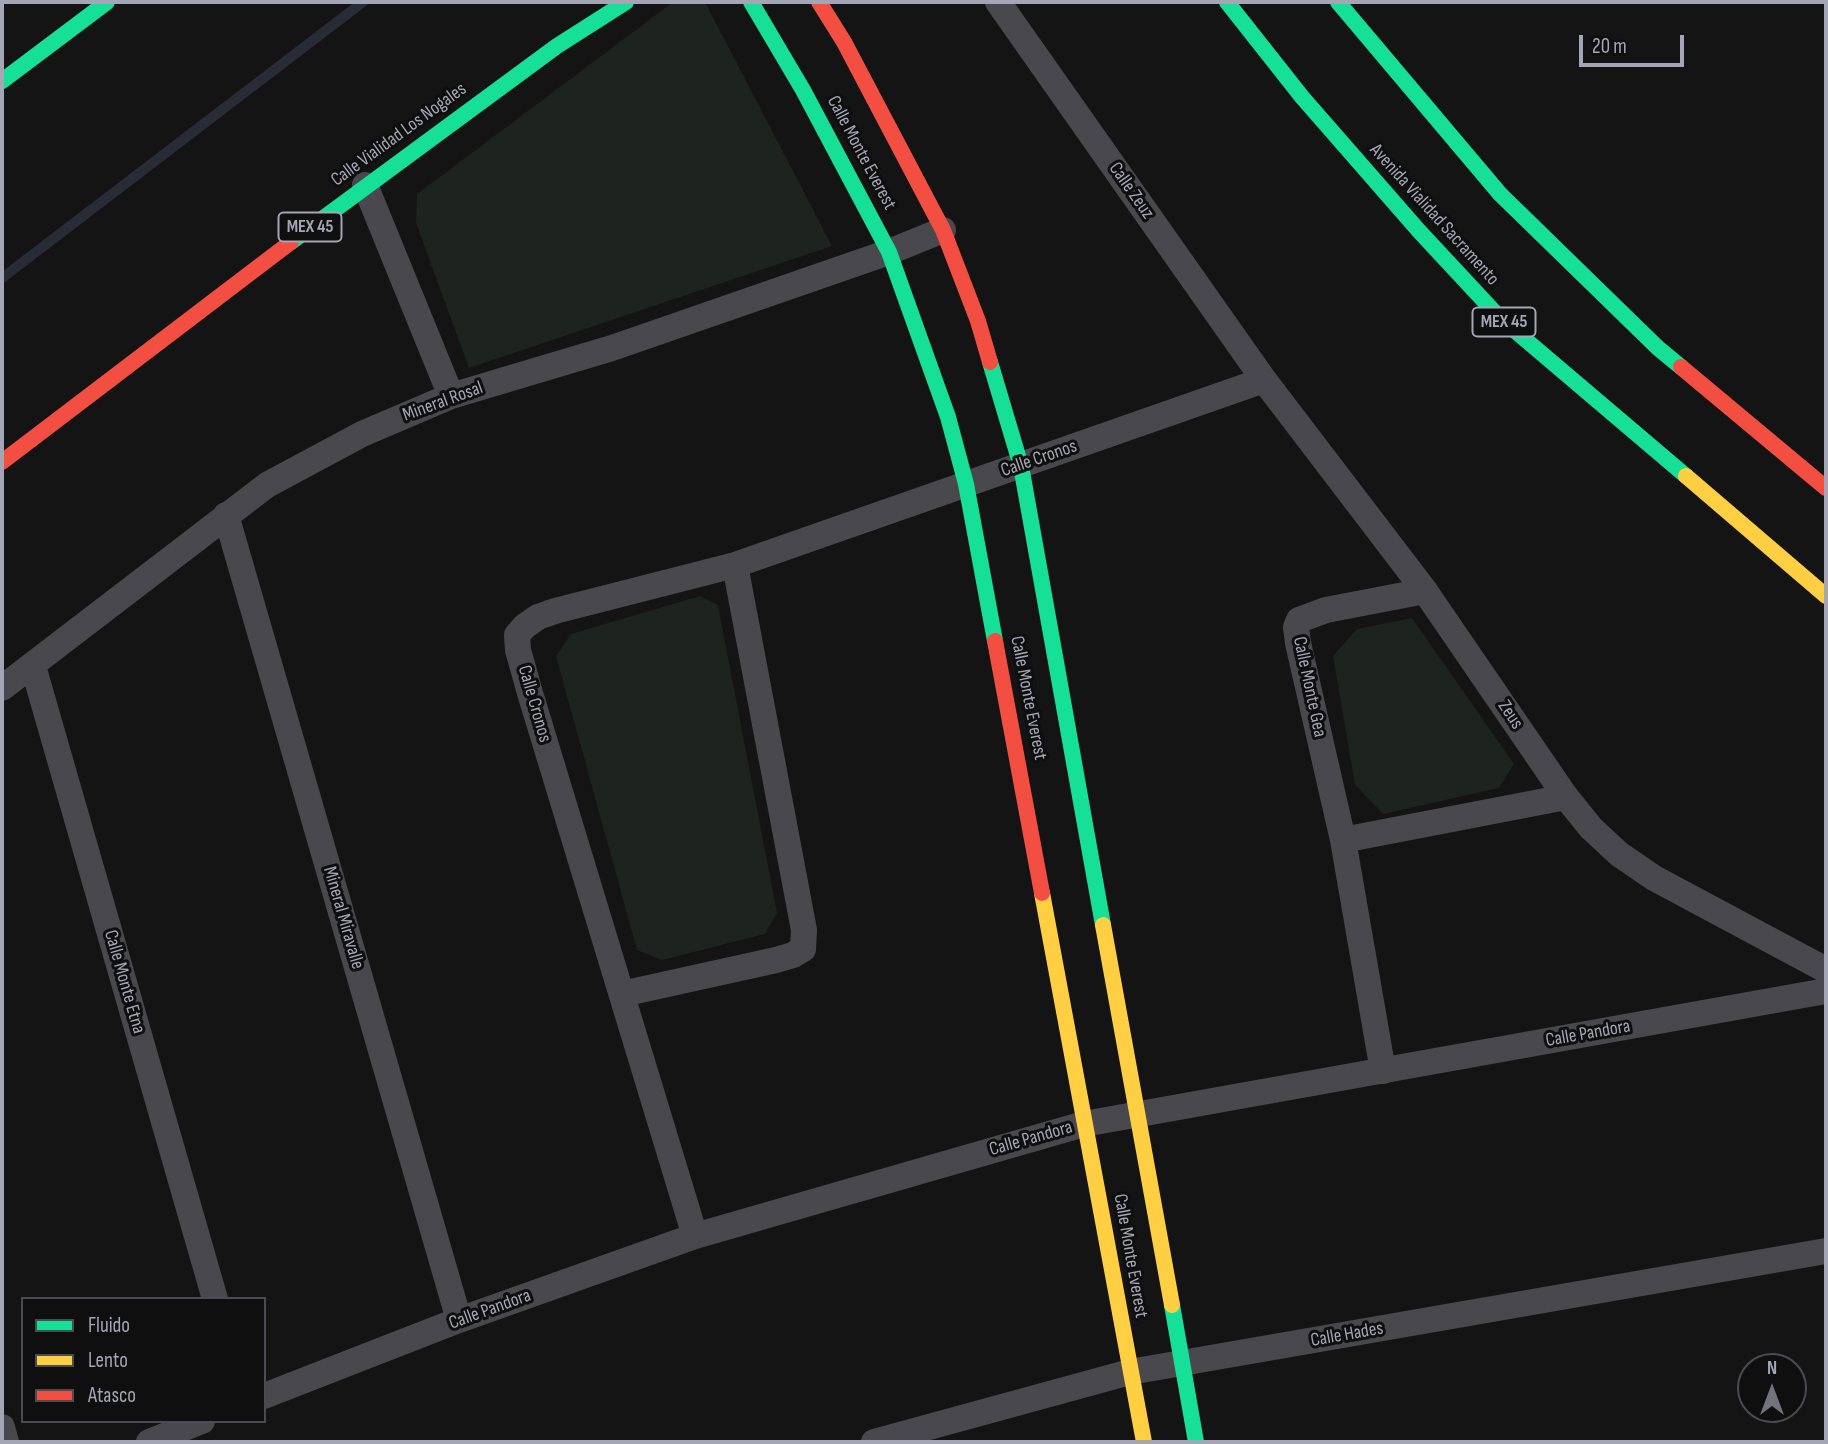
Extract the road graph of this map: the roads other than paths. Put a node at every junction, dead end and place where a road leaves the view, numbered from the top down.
1 (107, 2) edge
2 (626, 2) edge
3 (751, 2) edge
4 (819, 2) edge
5 (998, 2) edge
6 (1227, 2) edge
7 (1338, 2) edge
8 (2, 81) edge
9 (365, 185) junction
10 (943, 230) junction
11 (890, 252) junction
12 (1264, 380) junction
13 (451, 396) junction
14 (2, 462) edge
15 (1021, 466) junction
16 (966, 484) junction
17 (1826, 488) edge
18 (226, 515) junction
19 (735, 565) junction
20 (1425, 591) junction
21 (1826, 596) edge
22 (33, 666) junction
23 (2, 688) edge
24 (1566, 797) junction
25 (1343, 840) junction
26 (1826, 970) edge
27 (1826, 991) edge
28 (622, 994) junction
29 (1383, 1071) junction
30 (1137, 1113) junction
31 (1084, 1124) junction
32 (695, 1236) junction
33 (1826, 1251) edge
34 (214, 1297) edge
35 (459, 1320) junction
36 (1181, 1364) junction
37 (1130, 1373) junction
38 (266, 1395) edge
39 (197, 1423) edge
40 (2, 1427) edge
41 (155, 1441) edge
42 (6, 1442) edge
43 (877, 1442) edge
44 (1144, 1442) edge
45 (1196, 1442) edge

1 - 8 main road
2 - 9 main road, Calle Vialidad Los Nogales / MEX 45
3 - 11 main road, Calle Monte Everest
4 - 10 main road, Calle Monte Everest
5 - 12 street, Calle Zeuz
6 - 21 main road, Avenida Vialidad Sacramento / MEX 45
7 - 17 main road
9 - 13 street
9 - 14 main road, Calle Vialidad Los Nogales / MEX 45
10 - 11 street, Mineral Rosal
10 - 15 main road, Calle Monte Everest
11 - 13 street, Mineral Rosal
11 - 16 main road, Calle Monte Everest
12 - 15 street, Calle Cronos
12 - 20 street, Zeus
13 - 18 street, Mineral Rosal
15 - 16 street, Calle Cronos
15 - 30 main road, Calle Monte Everest
16 - 19 street, Calle Cronos
16 - 31 main road, Calle Monte Everest
18 - 22 street, Mineral Rosal
18 - 35 street, Mineral Miravalle
19 - 28 street
19 - 28 street, Calle Cronos
20 - 24 street, Zeus
20 - 25 street, Calle Monte Gea
22 - 23 street, Mineral Rosal
22 - 34 street, Calle Monte Etna
24 - 25 street
24 - 26 street, Zeus
25 - 29 street, Calle Monte Gea
27 - 29 street, Calle Pandora
28 - 32 street, Calle Cronos
29 - 30 street, Calle Pandora
30 - 31 street, Calle Pandora
30 - 36 main road, Calle Monte Everest
31 - 32 street, Calle Pandora
31 - 37 main road, Calle Monte Everest
32 - 35 street, Calle Pandora
33 - 36 street, Calle Hades
35 - 38 street, Calle Pandora
36 - 37 street, Calle Hades
36 - 45 main road, Calle Monte Everest
37 - 43 street, Calle Hades
37 - 44 main road, Calle Monte Everest
39 - 41 street
40 - 42 street

